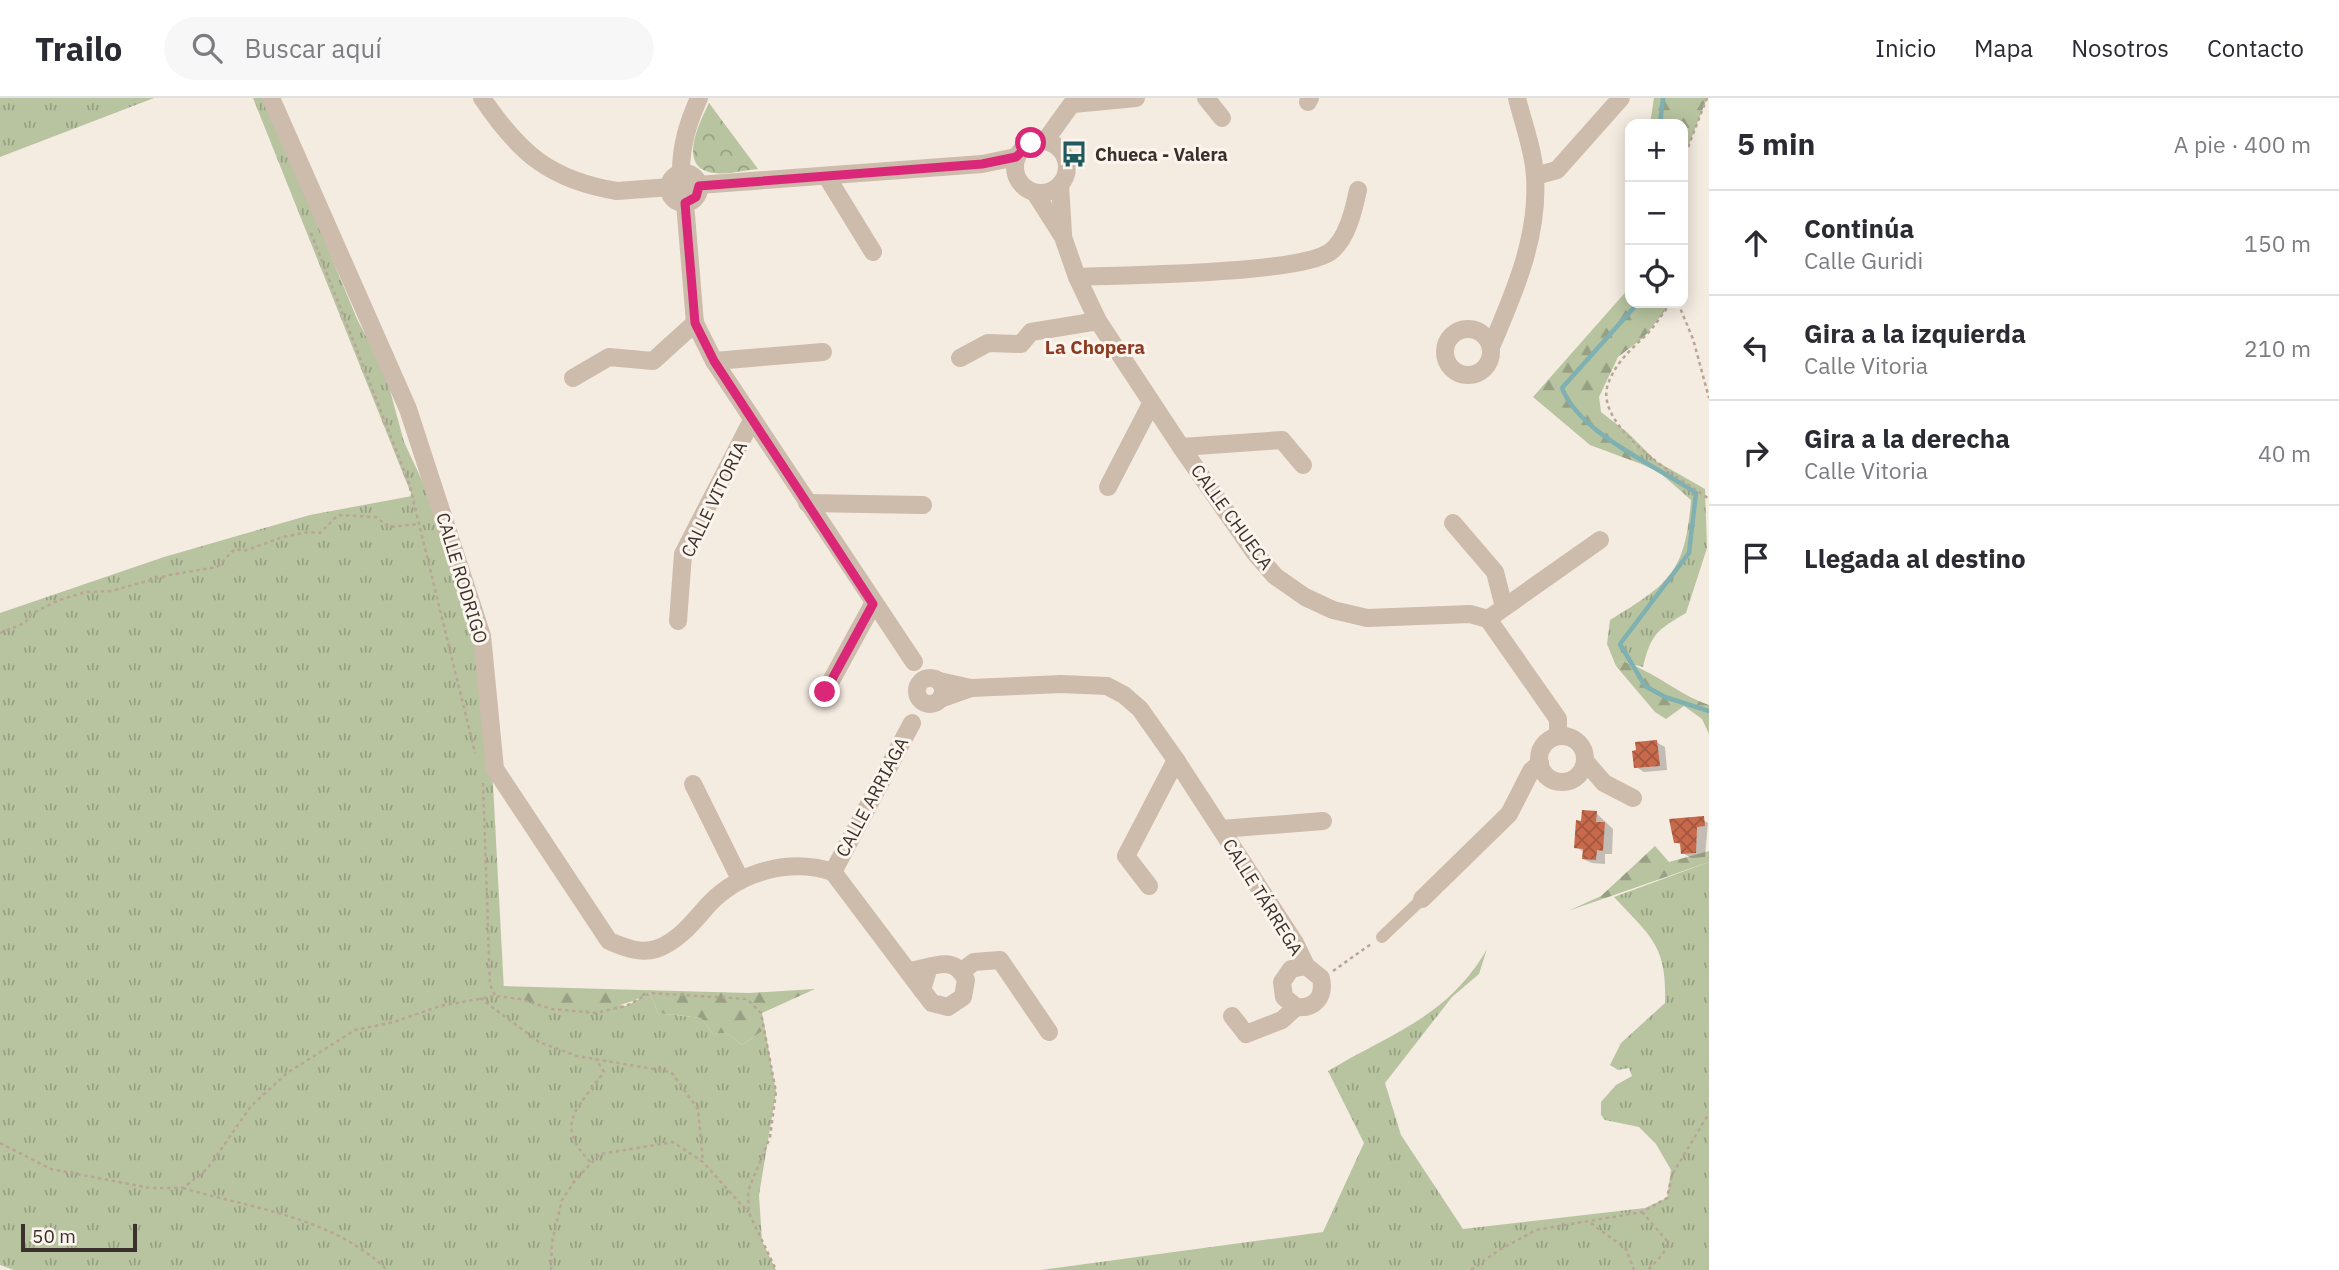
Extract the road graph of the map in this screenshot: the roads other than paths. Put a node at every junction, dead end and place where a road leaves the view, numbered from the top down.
1 (271, 98) edge
2 (482, 98) edge
3 (699, 98) edge
4 (1136, 98) edge
5 (1206, 98) edge
6 (1517, 98) edge
7 (1621, 98) edge
8 (1075, 101) edge
9 (1222, 118) dead end
10 (1045, 141) junction
11 (1064, 154) junction
12 (1016, 157) junction
13 (982, 164) junction
14 (681, 172) junction
15 (1535, 176) junction
16 (827, 177) junction
17 (1017, 180) junction
18 (699, 186) junction
19 (1060, 186) junction
20 (668, 189) junction
21 (1358, 190) dead end
22 (1035, 193) junction
23 (685, 203) junction
24 (1063, 237) junction
25 (873, 252) dead end
26 (1077, 277) junction
27 (1098, 321) junction
28 (695, 323) junction
29 (1491, 347) dead end
30 (823, 352) dead end
31 (960, 358) dead end
32 (714, 361) junction
33 (573, 378) dead end
34 (1151, 404) junction
35 (752, 420) junction
36 (1181, 447) junction
37 (1303, 465) dead end
38 (1108, 487) dead end
39 (807, 503) junction
40 (923, 505) dead end
41 (1453, 523) dead end
42 (1600, 540) dead end
43 (873, 604) junction
44 (1503, 607) junction
45 (1488, 619) junction
46 (678, 621) dead end
47 (914, 662) junction
48 (936, 680) junction
49 (971, 688) junction
50 (825, 692) dead end
51 (917, 692) junction
52 (937, 702) junction
53 (912, 723) junction
54 (1558, 736) junction
55 (1176, 760) junction
56 (1585, 761) junction
57 (1539, 763) junction
58 (693, 784) dead end
59 (1633, 798) dead end
60 (1323, 821) dead end
61 (1221, 829) junction
62 (833, 872) junction
63 (740, 879) junction
64 (1149, 886) dead end
65 (1422, 899) joint
66 (1382, 937) road end
67 (1306, 966) junction
68 (928, 970) junction
69 (908, 971) junction
70 (962, 971) junction
71 (922, 989) junction
72 (1296, 1007) junction
73 (1232, 1016) dead end
74 (1049, 1032) dead end

1 - 63 street, CALLE RODRIGO
2 - 20 street
3 - 14 street
4 - 8 street
5 - 9 street
6 - 15 street
7 - 15 street
8 - 10 street
8 - 11 street
10 - 11 street
10 - 12 street
11 - 19 street
12 - 13 street
12 - 17 street
13 - 16 street
13 - 17 street
14 - 18 street
14 - 20 street
15 - 29 street
16 - 18 street
16 - 25 street
17 - 22 street
18 - 20 street
18 - 23 street
19 - 22 street
19 - 24 street, CALLE CHUECA
20 - 23 street
21 - 26 street
22 - 24 street, CALLE CHUECA
23 - 28 street, CALLE VITORIA
24 - 26 street, CALLE CHUECA
26 - 27 street, CALLE CHUECA
27 - 31 street
27 - 34 street, CALLE CHUECA
28 - 32 street, CALLE VITORIA
28 - 33 street
30 - 32 street
32 - 35 street, CALLE VITORIA
34 - 36 street, CALLE CHUECA
34 - 38 street
35 - 39 street, CALLE VITORIA
35 - 46 street, CALLE VITORIA
36 - 37 street, CALLE CHUECA
36 - 45 street, CALLE CHUECA
39 - 40 street
39 - 43 street, CALLE VITORIA
41 - 44 street
42 - 44 street
43 - 47 street, CALLE VITORIA
43 - 50 street
44 - 45 street
45 - 54 street
47 - 48 street, CALLE VITORIA
47 - 51 street, CALLE VITORIA
48 - 49 street, CALLE TÁRREGA
48 - 51 street
48 - 52 street
49 - 52 street, CALLE TÁRREGA
49 - 55 street, CALLE TÁRREGA
51 - 52 street
51 - 53 street, CALLE ARRIAGA
52 - 53 street, CALLE ARRIAGA
53 - 62 street, CALLE ARRIAGA
54 - 56 street
54 - 57 street
55 - 61 street, CALLE TÁRREGA
55 - 64 street
56 - 57 street
56 - 59 street
57 - 65 street
58 - 63 street
60 - 61 street, CALLE TÁRREGA
61 - 67 street, CALLE TÁRREGA
62 - 63 street, CALLE RODRIGO
62 - 69 street
65 - 66 street
67 - 72 street, CALLE TÁRREGA
67 - 72 street, CALLE TÁRREGA
68 - 69 street
68 - 70 street
68 - 71 street
69 - 71 street
70 - 71 street
70 - 74 street
72 - 73 street

